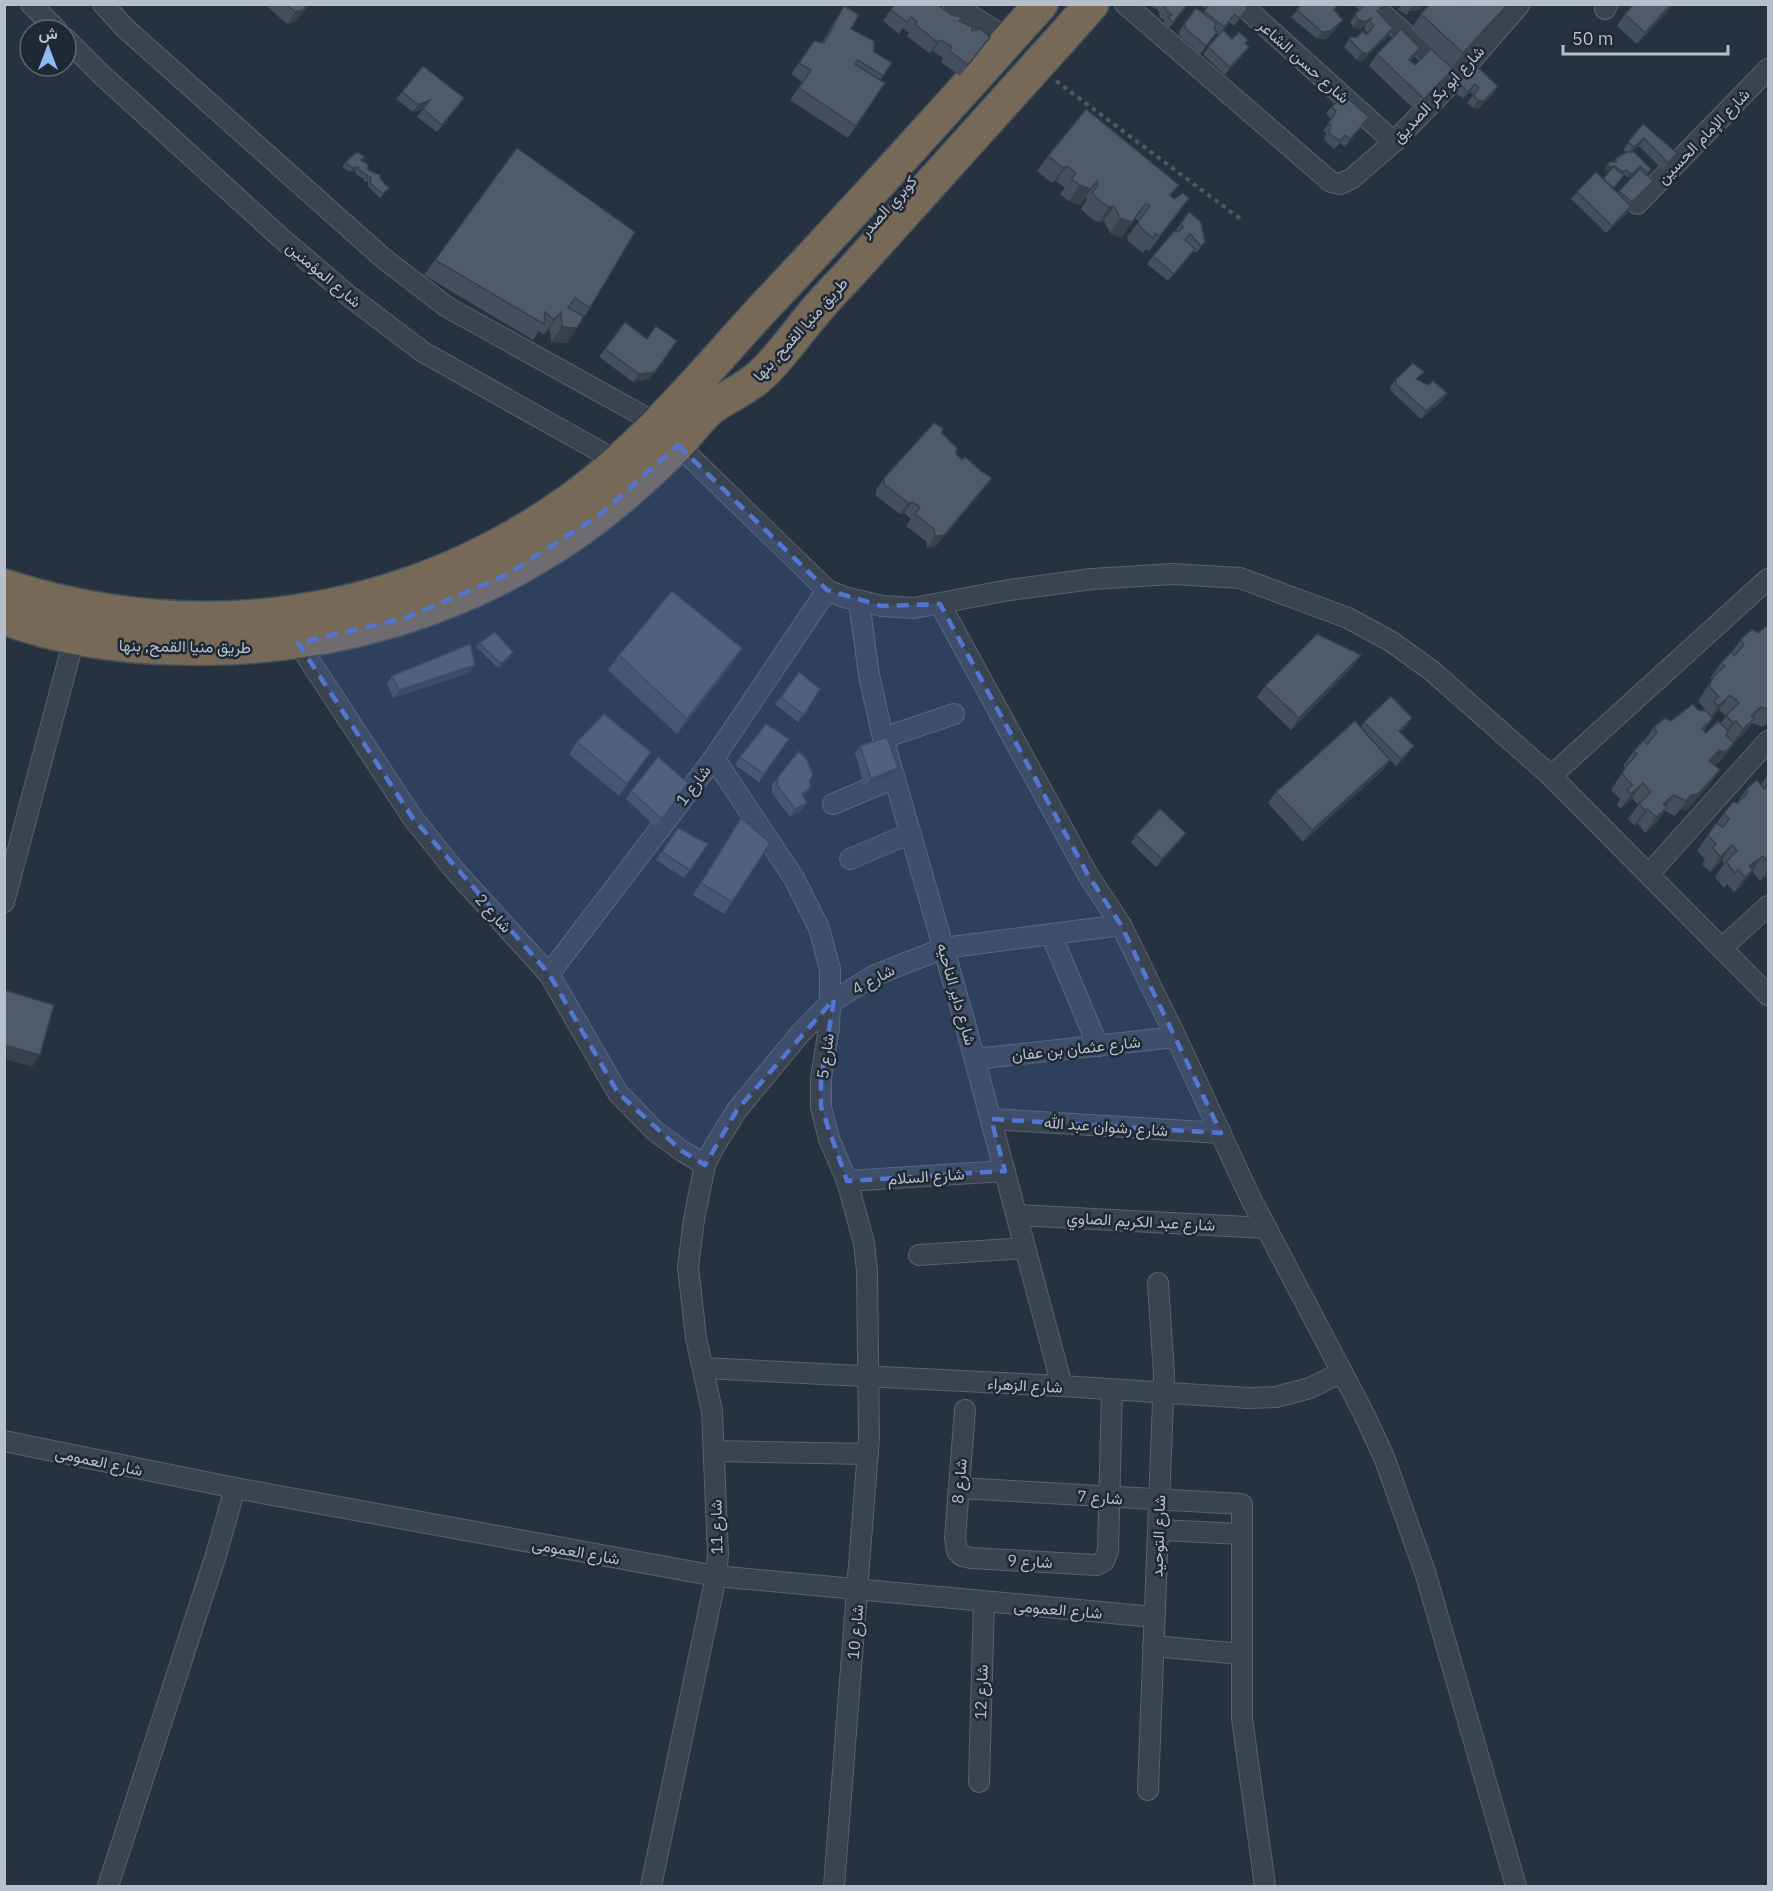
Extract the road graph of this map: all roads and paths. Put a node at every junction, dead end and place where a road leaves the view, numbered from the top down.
1 (31, 4) edge
2 (103, 4) edge
3 (953, 4) edge
4 (1041, 4) edge
5 (1056, 4) edge
6 (1068, 4) edge
7 (1092, 4) edge
8 (1125, 4) edge
9 (1241, 4) edge
10 (1371, 4) edge
11 (1520, 4) edge
12 (45, 18) edge
13 (1009, 40) junction
14 (78, 51) edge
15 (1037, 66) junction
16 (1768, 69) edge
17 (1456, 78) junction
18 (1394, 141) junction
19 (1637, 204) edge
20 (1242, 220) dead end
21 (827, 241) junction
22 (710, 409) junction
23 (667, 434) junction
24 (617, 461) junction
25 (1768, 579) edge
26 (4, 586) edge
27 (827, 590) junction
28 (859, 601) junction
29 (940, 604) junction
30 (4, 618) edge
31 (74, 639) junction
32 (298, 642) junction
33 (954, 714) dead end
34 (883, 738) junction
35 (1768, 741) edge
36 (714, 758) junction
37 (1551, 776) junction
38 (896, 778) junction
39 (833, 804) dead end
40 (911, 833) junction
41 (850, 859) dead end
42 (1649, 874) junction
43 (4, 902) edge
44 (1768, 906) edge
45 (1121, 925) junction
46 (1051, 934) junction
47 (944, 948) junction
48 (1722, 948) junction
49 (549, 974) junction
50 (1768, 995) edge
51 (831, 1003) junction
52 (1176, 1038) junction
53 (1098, 1046) junction
54 (975, 1059) junction
55 (991, 1119) junction
56 (1221, 1133) junction
57 (705, 1165) junction
58 (1005, 1171) junction
59 (847, 1181) junction
60 (1017, 1215) junction
61 (1266, 1228) junction
62 (1025, 1248) junction
63 (919, 1255) dead end
64 (1158, 1283) dead end
65 (704, 1368) junction
66 (1342, 1372) junction
67 (870, 1378) junction
68 (1062, 1386) junction
69 (1112, 1390) junction
70 (1163, 1393) junction
71 (965, 1410) dead end
72 (5, 1443) edge
73 (714, 1451) junction
74 (868, 1454) junction
75 (235, 1488) junction
76 (959, 1488) junction
77 (1111, 1497) junction
78 (1159, 1501) junction
79 (1159, 1530) junction
80 (1242, 1534) junction
81 (957, 1551) joint
82 (716, 1576) junction
83 (858, 1590) junction
84 (984, 1602) junction
85 (1154, 1617) junction
86 (1153, 1646) junction
87 (1242, 1654) junction
88 (979, 1782) dead end
89 (1148, 1790) dead end
90 (108, 1887) edge
91 (651, 1887) edge
92 (834, 1887) edge
93 (1265, 1887) edge
94 (1516, 1887) edge

1 - 12 street
2 - 23 street
3 - 13 street
4 - 13 highway, طريق منيا القمح, بنها
5 - 21 highway, كوبري الصدر
6 - 22 highway, كوبري الصدر
7 - 15 highway, طريق منيا القمح, بنها
8 - 18 street, شارع ابو بكر الصديق
9 - 18 street, شارع حسن الشاعر
10 - 17 street
11 - 17 street, شارع ابو بكر الصديق
13 - 21 highway, طريق منيا القمح, بنها
14 - 24 street, شارع المؤمنين
15 - 20 path
15 - 22 highway, طريق منيا القمح, بنها
16 - 19 street, شارع الإمام الحسين
17 - 18 street, شارع ابو بكر الصديق
21 - 23 highway, طريق منيا القمح, بنها
22 - 23 highway, طريق منيا القمح, بنها
23 - 24 highway, طريق منيا القمح, بنها
23 - 27 street
23 - 32 highway, طريق منيا القمح, بنها
24 - 26 highway, طريق منيا القمح, بنها
25 - 37 street
27 - 28 street
27 - 36 street, شارع 1
28 - 29 street
28 - 34 street, شارع داير الناحيه
29 - 37 street
29 - 45 street
30 - 31 highway, طريق منيا القمح, بنها
31 - 32 highway, طريق منيا القمح, بنها
31 - 43 street
32 - 49 street, شارع 2
33 - 34 street
34 - 38 street, شارع داير الناحيه
35 - 42 street
36 - 49 street, شارع 1
36 - 51 street, شارع 5
37 - 42 street
38 - 39 street
38 - 40 street, شارع داير الناحيه
40 - 41 street
40 - 47 street, شارع داير الناحيه
42 - 48 street
44 - 48 street
45 - 46 street, شارع 4
45 - 52 street
46 - 47 street, شارع 4
46 - 53 street
47 - 51 street, شارع 4
47 - 54 street, شارع داير الناحيه
48 - 50 street
49 - 57 street, شارع 2
51 - 57 street, شارع 4
51 - 59 street, شارع 5
52 - 53 street, شارع عثمان بن عفان
52 - 56 street
53 - 54 street, شارع عثمان بن عفان
54 - 55 street, شارع داير الناحيه
55 - 56 street, شارع رشوان عبد الله
55 - 58 street, شارع داير الناحيه
56 - 61 street
57 - 65 street, شارع 11
58 - 59 street, شارع السلام
58 - 60 street, شارع داير الناحيه
59 - 67 street, شارع 5
60 - 61 street, شارع عبد الكريم الصاوي
60 - 62 street, شارع داير الناحيه
61 - 66 street
62 - 63 street
62 - 68 street, شارع داير الناحيه
64 - 70 street, شارع التوحيد
65 - 67 street, شارع الزهراء
65 - 73 street, شارع 11
66 - 70 street, شارع الزهراء
66 - 94 street
67 - 68 street, شارع الزهراء
67 - 74 street, شارع 10
68 - 69 street, شارع الزهراء
69 - 70 street, شارع الزهراء
69 - 77 street
70 - 78 street, شارع التوحيد
71 - 76 street, شارع 8
72 - 75 street, شارع العمومى
73 - 74 street
73 - 82 street, شارع 11
74 - 83 street, شارع 10
75 - 82 street, شارع العمومى
75 - 90 street
76 - 77 street, شارع 7
76 - 81 street, شارع 8
77 - 78 street, شارع 7
77 - 81 street, شارع 9
78 - 79 street, شارع التوحيد
78 - 80 street, شارع 7
79 - 80 street
79 - 85 street, شارع التوحيد
80 - 87 street
82 - 83 street, شارع العمومى
82 - 91 street, شارع 11
83 - 84 street, شارع العمومى
83 - 92 street, شارع 10
84 - 85 street, شارع العمومى
84 - 88 street, شارع 12
85 - 86 street, شارع التوحيد
86 - 87 street
86 - 89 street, شارع التوحيد
87 - 93 street

